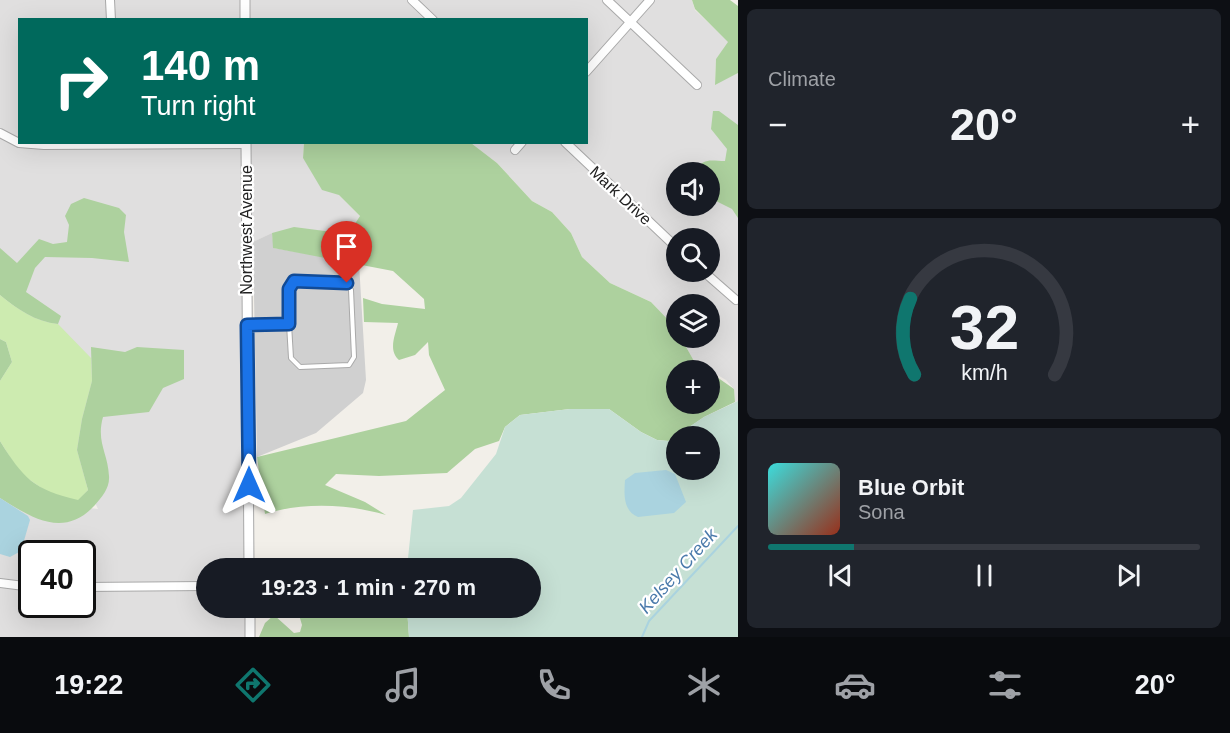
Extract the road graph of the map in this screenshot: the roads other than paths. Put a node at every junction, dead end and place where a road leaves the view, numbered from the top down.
1 (110, 0) edge
2 (244, 0) edge
3 (412, 0) edge
4 (607, 0) edge
5 (650, 0) edge
6 (111, 18) edge
7 (245, 18) edge
8 (431, 18) edge
9 (630, 22) junction
10 (588, 70) edge
11 (697, 85) dead end
12 (0, 133) edge
13 (18, 142) edge
14 (246, 144) edge
15 (520, 144) edge
16 (567, 144) edge
17 (515, 150) dead end
18 (666, 238) edge
19 (715, 282) edge
20 (736, 300) dead end
21 (289, 324) junction
22 (247, 325) junction
23 (249, 558) edge
24 (0, 583) edge
25 (18, 586) edge
26 (196, 586) edge
27 (96, 587) edge
28 (250, 618) edge
29 (250, 637) edge

1 - 6 street
2 - 7 street
3 - 8 street
4 - 9 street
5 - 9 street
9 - 10 street
9 - 11 street
12 - 13 street
14 - 22 street, Northwest Avenue
15 - 17 street
16 - 18 street, Mark Drive
19 - 20 street
21 - 21 lane
21 - 22 lane
22 - 23 street, Northwest Avenue
24 - 25 street
26 - 27 street
28 - 29 street

